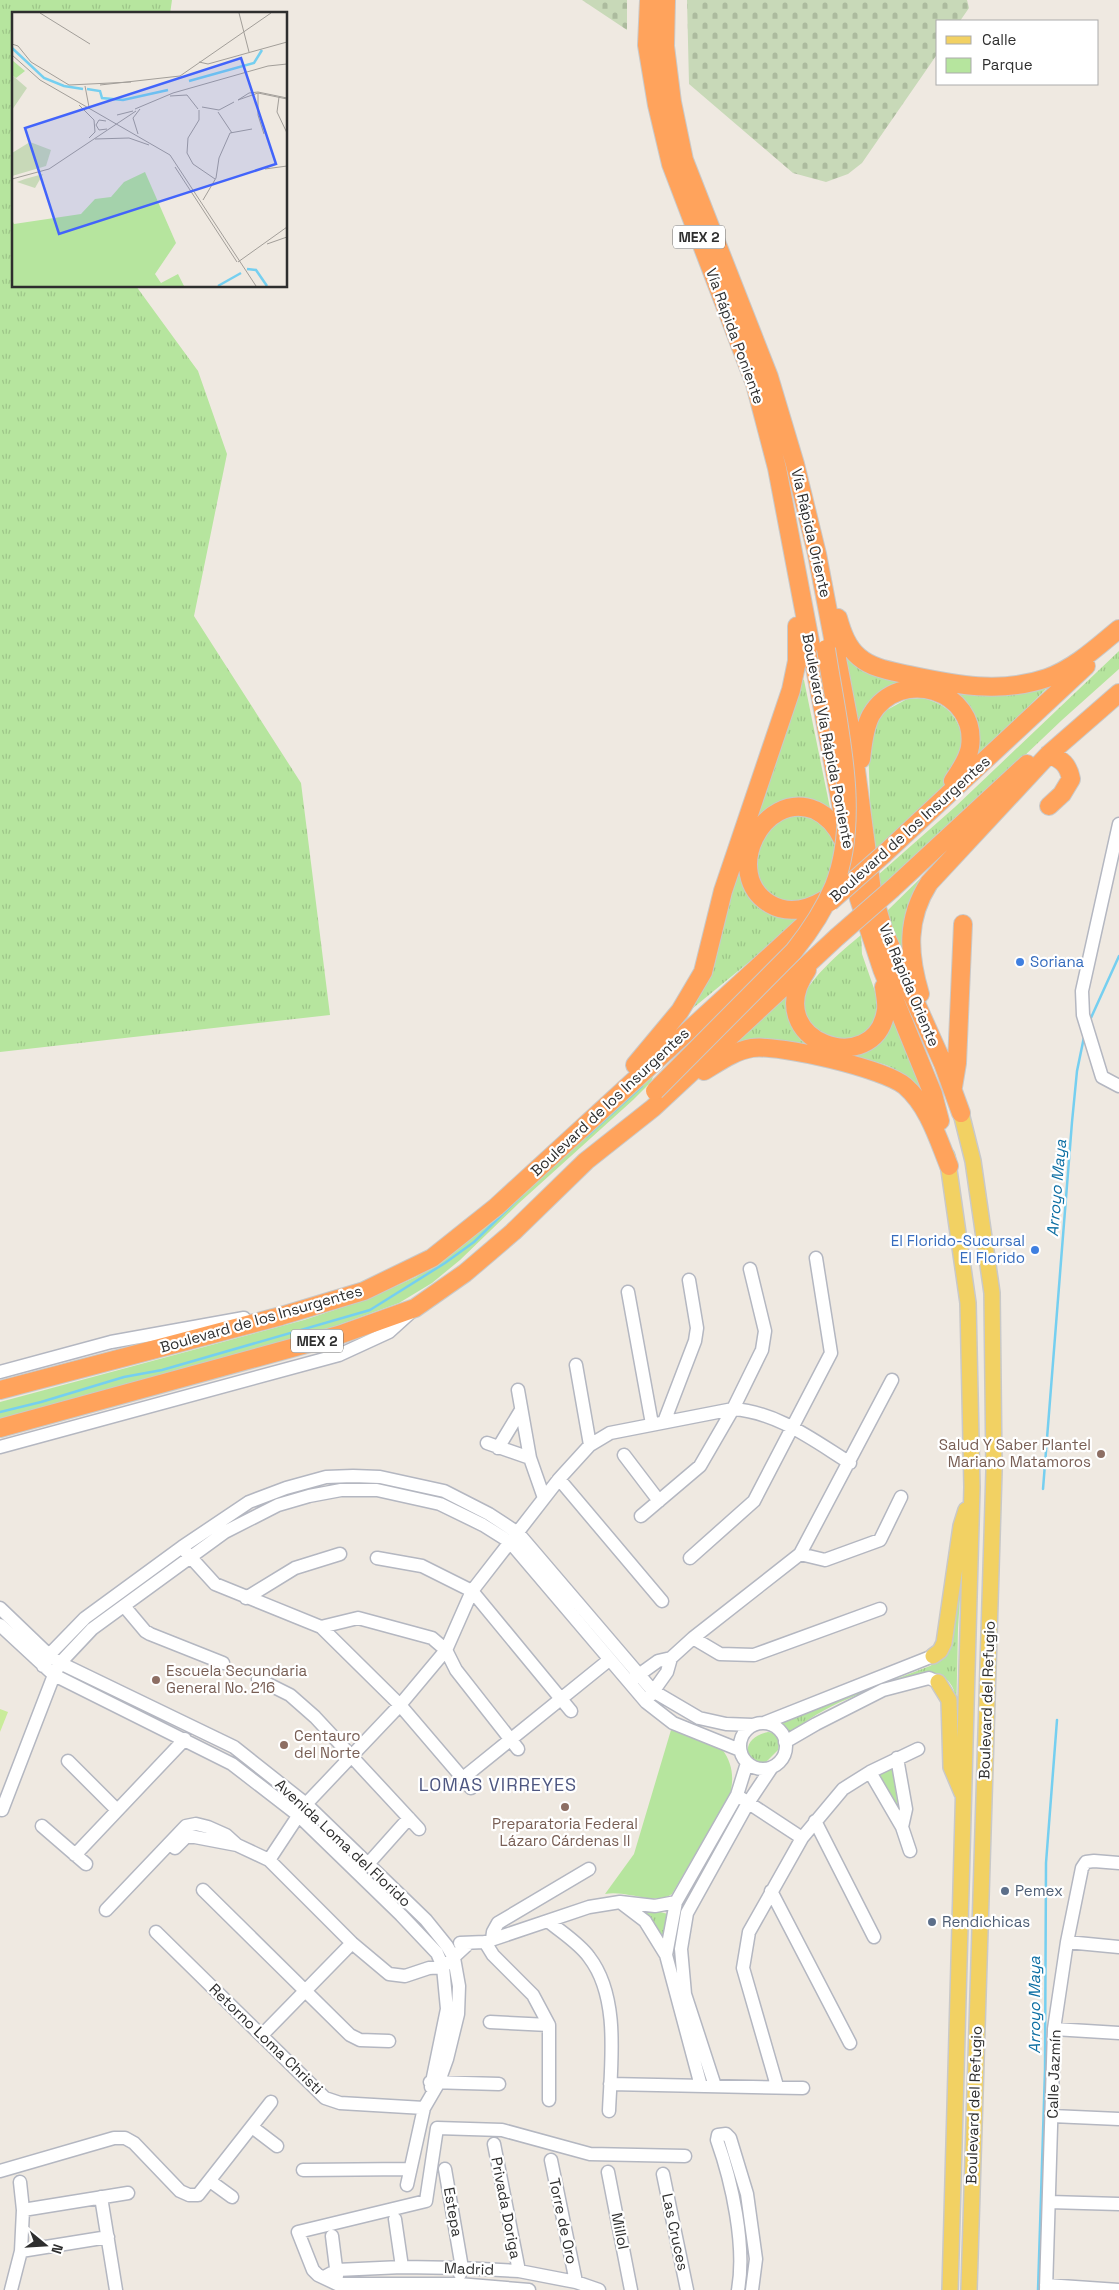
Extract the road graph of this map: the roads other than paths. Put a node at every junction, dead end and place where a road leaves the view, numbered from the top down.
1 (649, 0) edge
2 (666, 0) edge
3 (795, 464) junction
4 (817, 554) junction
5 (793, 558) junction
6 (1119, 629) edge
7 (1119, 636) edge
8 (1119, 682) edge
9 (1119, 694) edge
10 (1049, 754) junction
11 (859, 789) junction
12 (937, 805) junction
13 (1049, 806) dead end
14 (1119, 824) edge
15 (853, 869) junction
16 (818, 908) junction
17 (963, 924) dead end
18 (822, 952) junction
19 (882, 969) junction
20 (945, 1068) junction
21 (1119, 1086) edge
22 (952, 1090) junction
23 (654, 1099) junction
24 (961, 1113) joint
25 (940, 1121) joint
26 (572, 1136) junction
27 (949, 1166) junction
28 (816, 1258) dead end
29 (750, 1269) dead end
30 (689, 1280) dead end
31 (628, 1292) dead end
32 (415, 1308) junction
33 (281, 1316) junction
34 (576, 1365) dead end
35 (0, 1372) edge
36 (892, 1380) dead end
37 (0, 1390) edge
38 (518, 1390) dead end
39 (733, 1409) junction
40 (521, 1410) junction
41 (658, 1423) junction
42 (0, 1428) edge
43 (793, 1428) junction
44 (590, 1445) junction
45 (0, 1447) edge
46 (624, 1455) dead end
47 (530, 1458) junction
48 (850, 1463) junction
49 (560, 1479) junction
50 (972, 1487) junction
51 (901, 1497) dead end
52 (544, 1498) junction
53 (659, 1501) junction
54 (641, 1516) dead end
55 (514, 1538) junction
56 (182, 1547) junction
57 (340, 1554) dead end
58 (800, 1554) junction
59 (190, 1557) junction
60 (377, 1558) dead end
61 (690, 1558) dead end
62 (472, 1591) junction
63 (246, 1598) junction
64 (662, 1601) dead end
65 (124, 1606) junction
66 (880, 1609) dead end
67 (2, 1618) edge
68 (320, 1627) junction
69 (693, 1638) junction
70 (446, 1650) junction
71 (933, 1656) joint
72 (671, 1658) junction
73 (46, 1660) junction
74 (609, 1660) junction
75 (60, 1663) junction
76 (223, 1663) dead end
77 (639, 1674) junction
78 (54, 1675) junction
79 (258, 1679) dead end
80 (938, 1682) joint
81 (628, 1683) junction
82 (653, 1691) junction
83 (561, 1698) junction
84 (646, 1702) junction
85 (400, 1705) junction
86 (572, 1711) dead end
87 (758, 1724) junction
88 (185, 1739) junction
89 (510, 1739) junction
90 (785, 1742) junction
91 (918, 1748) dead end
92 (518, 1750) dead end
93 (740, 1750) junction
94 (350, 1756) junction
95 (897, 1758) junction
96 (68, 1761) dead end
97 (747, 1763) junction
98 (772, 1767) junction
99 (870, 1772) junction
100 (737, 1795) junction
101 (964, 1799) junction
102 (748, 1803) junction
103 (2, 1810) dead end
104 (117, 1810) junction
105 (302, 1810) junction
106 (409, 1818) junction
107 (815, 1820) junction
108 (42, 1826) dead end
109 (902, 1827) junction
110 (419, 1829) dead end
111 (802, 1838) junction
112 (237, 1844) junction
113 (910, 1851) dead end
114 (76, 1855) junction
115 (269, 1860) junction
116 (1119, 1863) edge
117 (86, 1864) dead end
118 (368, 1864) junction
119 (589, 1869) dead end
120 (203, 1890) dead end
121 (771, 1891) junction
122 (620, 1902) junction
123 (676, 1902) junction
124 (548, 1921) junction
125 (156, 1932) dead end
126 (874, 1937) dead end
127 (489, 1940) junction
128 (1067, 1942) junction
129 (352, 1943) junction
130 (469, 1943) junction
131 (1119, 1947) edge
132 (442, 1950) junction
133 (666, 1954) junction
134 (454, 1958) junction
135 (443, 1967) junction
136 (429, 1968) junction
137 (306, 1990) junction
138 (490, 2022) dead end
139 (549, 2025) junction
140 (1054, 2029) junction
141 (1119, 2033) edge
142 (262, 2035) junction
143 (389, 2041) dead end
144 (850, 2043) dead end
145 (499, 2084) dead end
146 (610, 2084) junction
147 (433, 2086) junction
148 (700, 2086) junction
149 (715, 2086) junction
150 (777, 2086) junction
151 (803, 2088) dead end
152 (549, 2100) dead end
153 (271, 2102) dead end
154 (424, 2108) junction
155 (609, 2111) dead end
156 (1052, 2116) junction
157 (1119, 2119) edge
158 (252, 2127) junction
159 (494, 2144) dead end
160 (277, 2146) dead end
161 (685, 2156) dead end
162 (551, 2160) dead end
163 (410, 2169) junction
164 (445, 2169) dead end
165 (303, 2170) dead end
166 (0, 2171) edge
167 (608, 2172) dead end
168 (663, 2174) dead end
169 (210, 2181) junction
170 (20, 2182) dead end
171 (407, 2185) dead end
172 (128, 2193) dead end
173 (101, 2197) junction
174 (232, 2197) dead end
175 (1049, 2202) junction
176 (1119, 2204) edge
177 (23, 2210) junction
178 (395, 2219) dead end
179 (332, 2236) dead end
180 (108, 2237) junction
181 (21, 2251) junction
182 (402, 2267) junction
183 (462, 2268) junction
184 (337, 2270) junction
185 (518, 2271) junction
186 (324, 2277) junction
187 (337, 2284) junction
188 (458, 2284) junction
189 (583, 2286) edge
190 (1046, 2288) edge
191 (11, 2290) edge
192 (116, 2290) edge
193 (529, 2290) edge
194 (599, 2290) edge
195 (631, 2290) edge
196 (687, 2290) edge
197 (738, 2290) edge
198 (752, 2290) edge
199 (950, 2290) edge
200 (969, 2290) edge
201 (1119, 2290) edge

1 - 5 highway, Vía Rápida Poniente / MEX 2
2 - 3 highway, Vía Rápida Oriente / MEX 2
3 - 4 highway, Vía Rápida Oriente
3 - 23 highway, bridge
4 - 6 highway
4 - 11 highway, Vía Rápida Oriente
5 - 15 highway, Boulevard Vía Rápida Poniente
5 - 26 highway
7 - 12 highway, Boulevard de los Insurgentes
8 - 18 highway, Boulevard de los Insurgentes, bridge
9 - 10 highway
10 - 13 highway
10 - 20 highway
11 - 12 highway
11 - 20 highway, Vía Rápida Oriente
12 - 16 highway, Boulevard de los Insurgentes, bridge
14 - 21 street
15 - 16 highway
15 - 19 highway, Boulevard Vía Rápida Poniente
16 - 26 highway, Boulevard de los Insurgentes
17 - 22 highway
18 - 19 highway
18 - 23 highway, Boulevard de los Insurgentes
19 - 25 highway, Boulevard Vía Rápida Poniente
20 - 22 highway
22 - 24 highway
23 - 27 highway
23 - 32 highway, Boulevard de los Insurgentes / MEX 2
24 - 200 main road, Boulevard del Refugio
25 - 27 main road, Boulevard del Refugio
26 - 33 highway, Boulevard de los Insurgentes / MEX 2
27 - 50 main road, Boulevard del Refugio
28 - 43 street
29 - 39 street
30 - 41 street
31 - 41 street
32 - 42 highway, Boulevard de los Insurgentes / MEX 2
32 - 45 street
33 - 35 street
33 - 37 highway, Boulevard de los Insurgentes / MEX 2
34 - 44 street
36 - 48 street
38 - 40 street
39 - 41 street
39 - 43 street
39 - 53 street
40 - 47 street
40 - 47 street
41 - 44 street
43 - 48 street
43 - 61 street
44 - 49 street
46 - 53 street
47 - 52 street
48 - 58 street
49 - 52 street
49 - 64 street
50 - 71 main road
50 - 101 main road, Boulevard del Refugio
51 - 58 street
52 - 55 street
53 - 54 street
55 - 56 street
55 - 59 street
55 - 62 street
55 - 74 street
55 - 77 street
56 - 59 street
56 - 73 street
57 - 63 street
58 - 69 street
59 - 63 street
59 - 65 street
60 - 62 street
62 - 70 street
62 - 83 street
63 - 68 street
65 - 75 street
65 - 76 street
66 - 69 street
67 - 73 street, Avenida Loma del Florido
68 - 70 street
68 - 85 street
69 - 72 street
70 - 85 street
70 - 89 street
71 - 87 street
72 - 77 street
72 - 82 street
73 - 75 street, Avenida Loma del Florido
73 - 78 street, Avenida Loma del Florido
74 - 81 street
74 - 83 street
75 - 78 street
75 - 105 street, Avenida Loma del Florido
77 - 81 street
77 - 82 street
78 - 88 street, Avenida Loma del Florido
78 - 103 street
79 - 94 street
80 - 90 street
80 - 101 main road
81 - 84 street
82 - 84 street
82 - 87 street
83 - 86 street
83 - 89 street
84 - 93 street
85 - 89 street
85 - 94 street
87 - 90 street
87 - 93 street
88 - 104 street
88 - 105 street, Avenida Loma del Florido
89 - 92 street
90 - 98 street
91 - 95 street
93 - 97 street
94 - 105 street
94 - 106 street
95 - 99 street
95 - 109 street
96 - 104 street
97 - 98 street
97 - 100 street
98 - 102 street
99 - 107 street
99 - 109 street
100 - 102 street
100 - 123 street
101 - 199 main road, Boulevard del Refugio
102 - 111 street
102 - 149 street
104 - 114 street
105 - 115 street
105 - 118 street, Avenida Loma del Florido
105 - 132 street, Avenida Loma del Florido
106 - 110 street
106 - 118 street
107 - 111 street
107 - 126 street
108 - 114 street
109 - 113 street
111 - 121 street
112 - 112 street
112 - 115 street
114 - 117 street
115 - 129 street
116 - 128 street, Calle Jazmín
118 - 132 street, Avenida Loma del Florido
119 - 127 street
120 - 137 street
121 - 144 street
121 - 150 street
122 - 123 street
122 - 124 street
122 - 133 street
123 - 133 street
124 - 127 street
124 - 146 street
125 - 142 street, Retorno Loma Christi
127 - 130 street
127 - 139 street
128 - 131 street
128 - 140 street, Calle Jazmín
129 - 136 street
129 - 137 street
130 - 132 street
130 - 134 street
132 - 134 street, Avenida Loma del Florido
132 - 135 street, Avenida Loma del Florido
132 - 136 street
133 - 148 street
134 - 135 street
134 - 147 street, Avenida Loma del Florido
135 - 136 street
135 - 147 street, Avenida Loma del Florido
137 - 142 street
137 - 143 street
138 - 139 street
139 - 152 street
140 - 141 street
140 - 156 street, Calle Jazmín
142 - 154 street, Retorno Loma Christi
145 - 147 street
146 - 148 street
146 - 155 street
147 - 154 street, Avenida Loma del Florido
148 - 149 street
149 - 150 street
150 - 151 street
153 - 158 street
154 - 163 street, Avenida Loma del Florido
156 - 157 street
156 - 175 street, Calle Jazmín
158 - 160 street
158 - 169 street
159 - 185 street, Privada Doriga
161 - 186 street
162 - 189 street, Torre de Oro
163 - 165 street
163 - 171 street, Avenida Loma del Florido
164 - 183 street, Estepa
166 - 169 street
167 - 195 street, Millol
168 - 196 street, Las Cruces
169 - 174 street
170 - 177 street
172 - 173 street
173 - 177 street
173 - 180 street
175 - 176 street
175 - 190 street, Calle Jazmín
177 - 181 street
178 - 182 street
179 - 184 street
180 - 181 street
180 - 192 street
181 - 191 street
182 - 183 street, Madrid
182 - 184 street, Madrid
183 - 185 street, Madrid
183 - 188 street, Estepa
184 - 186 street
184 - 187 street
185 - 189 street, Madrid
186 - 187 street
187 - 188 street, Madrid
188 - 193 street, Madrid
189 - 194 street, Madrid
190 - 201 street
197 - 198 street

